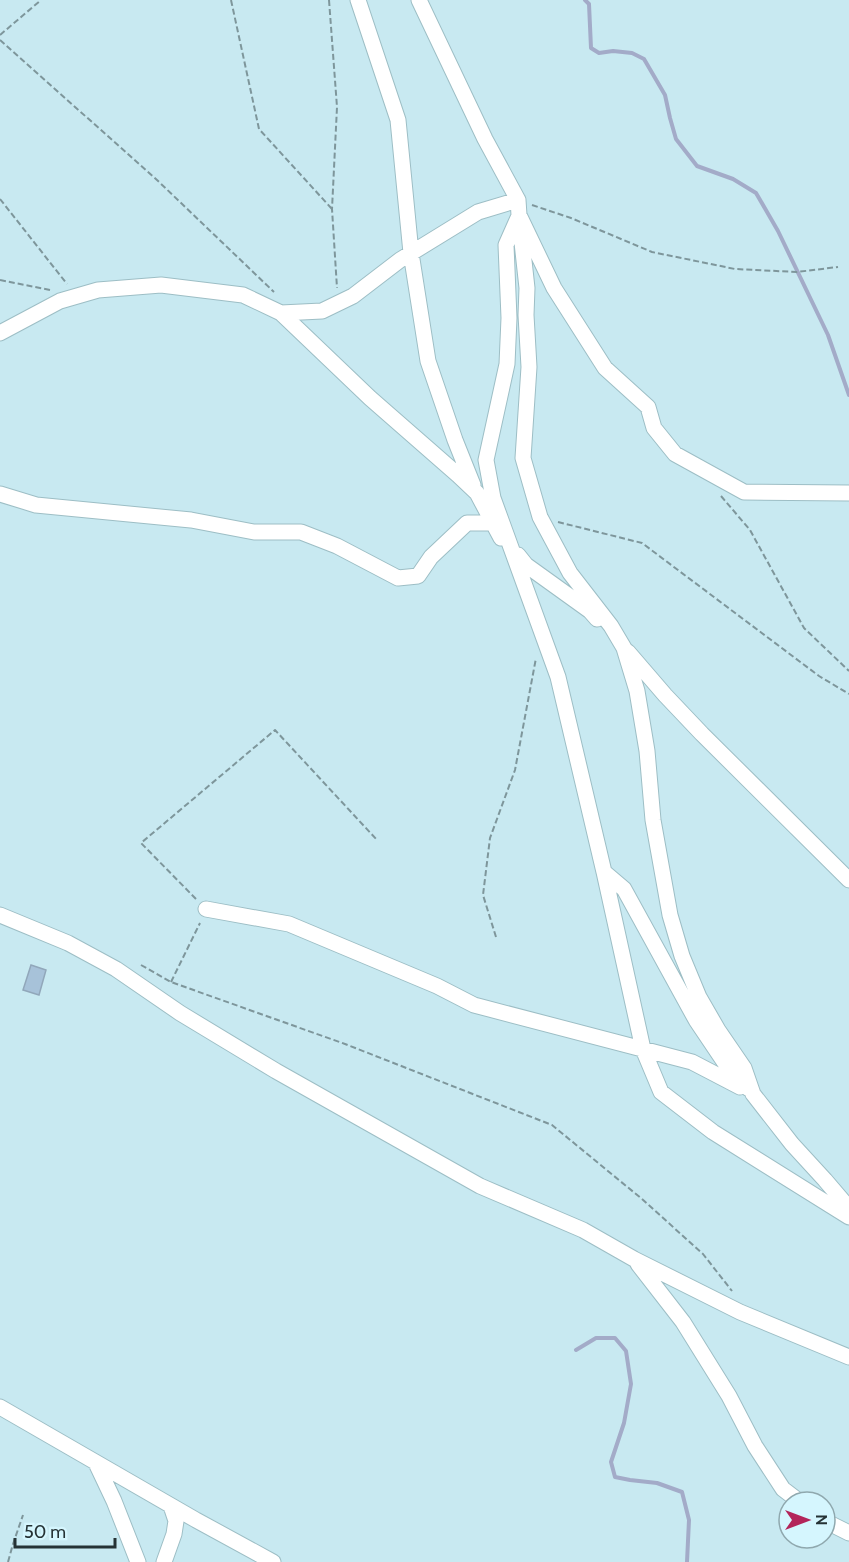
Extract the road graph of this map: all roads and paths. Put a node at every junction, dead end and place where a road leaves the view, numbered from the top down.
1 (41, 0) edge
2 (231, 0) edge
3 (329, 0) edge
4 (358, 0) edge
5 (419, 0) edge
6 (0, 35) edge
7 (0, 40) edge
8 (0, 199) edge
9 (519, 208) junction
10 (332, 209) junction
11 (411, 253) junction
12 (838, 267) dead end
13 (0, 280) edge
14 (274, 292) dead end
15 (76, 296) junction
16 (338, 303) junction
17 (281, 313) junction
18 (0, 333) edge
19 (715, 489) dead end
20 (477, 493) junction
21 (849, 493) edge
22 (0, 494) edge
23 (540, 517) junction
24 (492, 523) junction
25 (513, 551) junction
26 (541, 628) junction
27 (624, 648) junction
28 (849, 671) edge
29 (849, 694) edge
30 (377, 840) dead end
31 (604, 872) junction
32 (849, 880) edge
33 (206, 909) junction
34 (0, 915) edge
35 (496, 937) dead end
36 (141, 965) dead end
37 (171, 982) junction
38 (643, 1049) junction
39 (753, 1094) junction
40 (849, 1208) edge
41 (849, 1217) edge
42 (634, 1259) junction
43 (731, 1290) dead end
44 (849, 1357) edge
45 (0, 1407) edge
46 (96, 1463) junction
47 (784, 1490) edge
48 (171, 1506) junction
49 (23, 1515) dead end
50 (8, 1562) edge
51 (138, 1562) edge
52 (164, 1562) edge
53 (273, 1562) edge

1 - 6 path
2 - 10 path
3 - 10 path
4 - 11 street
5 - 9 street
7 - 14 path
8 - 15 path
9 - 11 street
9 - 12 path
9 - 21 street
9 - 23 street
9 - 25 street
10 - 16 path
11 - 16 street
11 - 20 street
13 - 15 path
15 - 17 street
15 - 18 street
16 - 17 street
17 - 20 street
19 - 28 path
20 - 24 street
22 - 24 street
23 - 27 street
23 - 29 path
24 - 25 street
25 - 26 street
25 - 27 street
26 - 31 street
26 - 35 path
27 - 32 street
27 - 39 street
30 - 33 path
31 - 38 street
31 - 39 street
33 - 37 path
33 - 38 street
34 - 42 street
36 - 37 path
37 - 43 path
38 - 39 street
38 - 41 street
39 - 40 street
42 - 44 street
42 - 47 street
45 - 46 street
46 - 48 street
46 - 51 street
48 - 52 street
48 - 53 street
49 - 50 path

